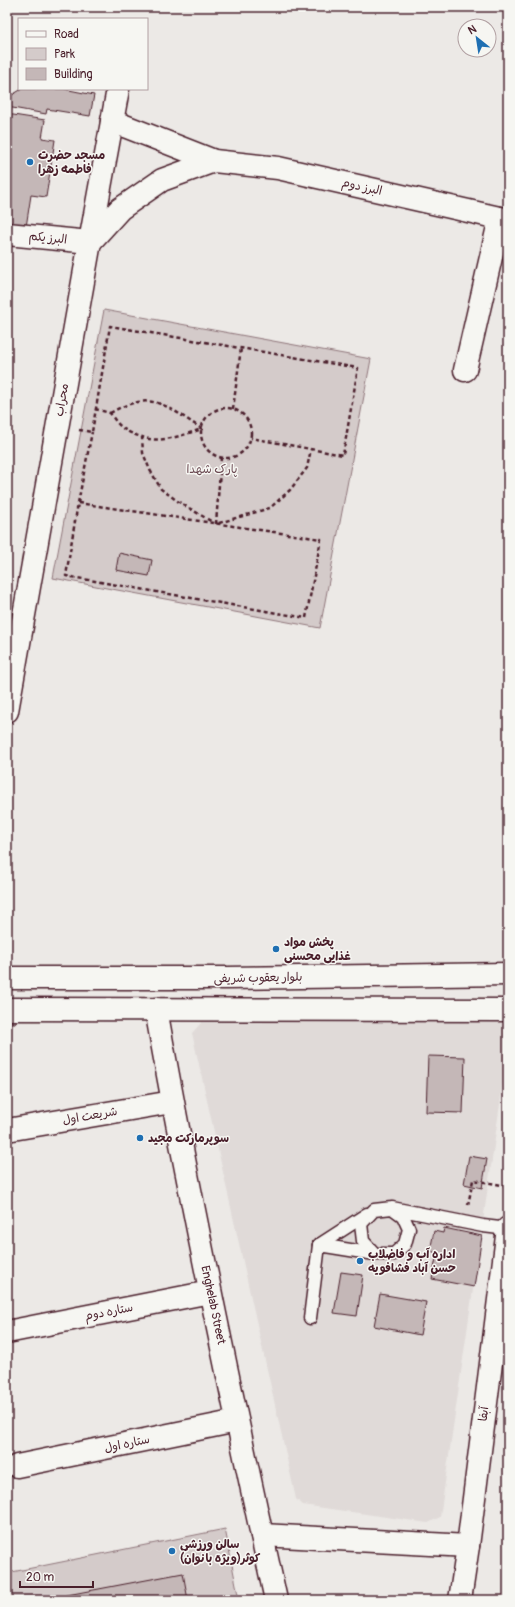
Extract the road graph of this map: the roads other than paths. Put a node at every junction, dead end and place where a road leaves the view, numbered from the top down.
1 (118, 90) edge
2 (112, 121) junction
3 (214, 161) junction
4 (504, 219) edge
5 (7, 234) edge
6 (90, 242) junction
7 (465, 370) dead end
8 (8, 701) edge
9 (508, 974) edge
10 (7, 978) edge
11 (155, 978) junction
12 (7, 1009) edge
13 (156, 1009) junction
14 (508, 1010) edge
15 (172, 1102) junction
16 (7, 1130) edge
17 (392, 1208) junction
18 (374, 1210) junction
19 (419, 1213) junction
20 (508, 1228) edge
21 (409, 1229) junction
22 (319, 1245) junction
23 (375, 1254) junction
24 (210, 1292) junction
25 (310, 1318) dead end
26 (7, 1332) edge
27 (238, 1421) junction
28 (18, 1466) dead end
29 (262, 1535) junction
30 (468, 1546) junction
31 (276, 1600) edge
32 (460, 1600) edge

1 - 2 street, محراب
2 - 3 street
2 - 6 street, محراب
3 - 4 street, البرز دوم
3 - 6 street
4 - 7 street
5 - 6 street, البرز یکم
6 - 8 street, محراب
9 - 11 street, بلوار یعقوب شریفی
10 - 11 street, بلوار یعقوب شریفی
11 - 13 street, Enghelab Street
12 - 13 street
13 - 14 street
13 - 15 street, Enghelab Street
15 - 16 street, شریعت اول
15 - 24 street, Enghelab Street
17 - 18 lane
17 - 19 lane
17 - 21 lane
18 - 22 lane
18 - 23 lane
19 - 20 lane
19 - 21 lane
20 - 30 street, آبفا
21 - 23 lane
22 - 23 lane
22 - 25 lane
24 - 26 street, ستاره دوم
24 - 27 street, Enghelab Street
27 - 28 street, ستاره اول
27 - 29 street, Enghelab Street
29 - 30 street
29 - 31 street, Enghelab Street
30 - 32 street, آبفا

